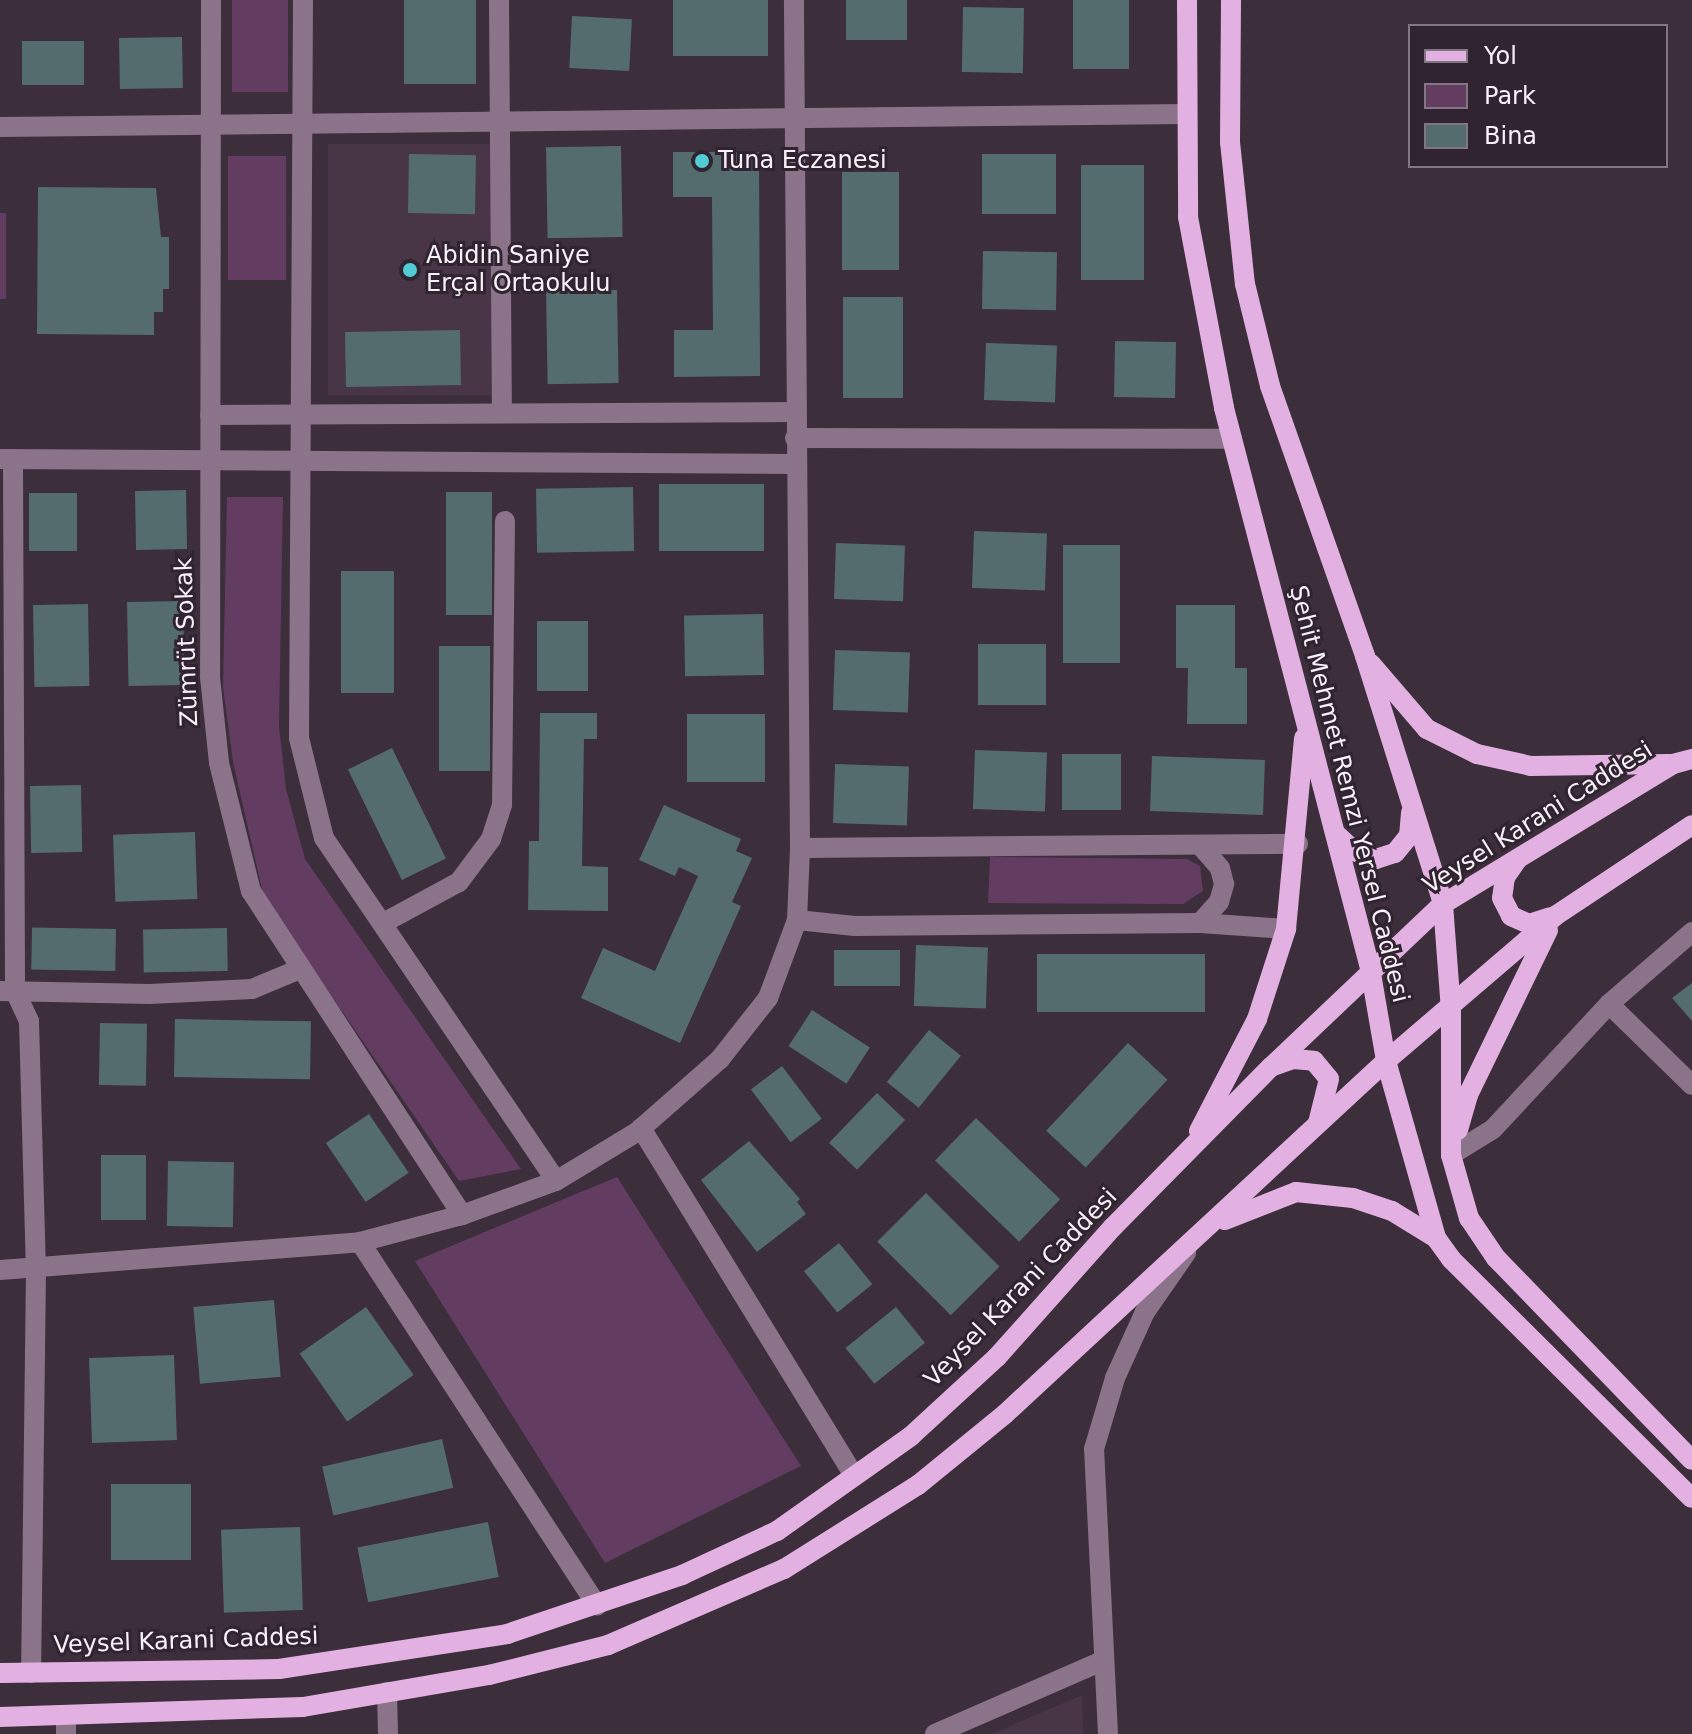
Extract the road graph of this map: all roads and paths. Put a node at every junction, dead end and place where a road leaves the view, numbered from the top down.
1 (211, 0) edge
2 (303, 0) edge
3 (499, 0) edge
4 (794, 0) edge
5 (1187, 0) edge
6 (1231, 0) edge
7 (1187, 114) junction
8 (794, 116) junction
9 (500, 120) junction
10 (304, 123) junction
11 (212, 124) junction
12 (0, 127) edge
13 (795, 412) junction
14 (502, 413) junction
15 (303, 414) junction
16 (210, 415) junction
17 (795, 438) junction
18 (1232, 439) junction
19 (210, 457) junction
20 (304, 458) junction
21 (6, 459) edge
22 (796, 464) junction
23 (505, 521) dead end
24 (1365, 656) junction
25 (1305, 722) junction
26 (7, 725) edge
27 (1683, 762) edge
28 (1412, 806) junction
29 (1692, 825) edge
30 (1337, 835) junction
31 (1298, 844) junction
32 (1202, 847) junction
33 (800, 848) junction
34 (1520, 856) junction
35 (1443, 904) junction
36 (1555, 916) junction
37 (797, 920) junction
38 (385, 922) junction
39 (1200, 923) junction
40 (1286, 929) junction
41 (1692, 932) edge
42 (1370, 968) junction
43 (300, 969) junction
44 (7, 991) edge
45 (1609, 1004) junction
46 (1451, 1010) junction
47 (1386, 1061) junction
48 (1271, 1067) junction
49 (1692, 1085) edge
50 (1316, 1127) junction
51 (641, 1128) junction
52 (1190, 1150) junction
53 (1451, 1155) junction
54 (556, 1181) junction
55 (462, 1215) junction
56 (1200, 1233) junction
57 (1436, 1238) junction
58 (360, 1242) junction
59 (0, 1270) edge
60 (36, 1271) junction
61 (1692, 1460) edge
62 (854, 1476) junction
63 (1692, 1498) edge
64 (597, 1606) junction
65 (1104, 1660) junction
66 (0, 1673) edge
67 (31, 1673) junction
68 (387, 1692) junction
69 (0, 1717) edge
70 (66, 1724) edge
71 (388, 1734) edge
72 (935, 1734) edge
73 (1108, 1734) edge

1 - 11 street, Zümrüt Sokak
2 - 10 street
3 - 9 street
4 - 8 street
5 - 7 main road, Şehit Mehmet Remzi Yersel Caddesi
6 - 24 main road, Şehit Mehmet Remzi Yersel Caddesi
7 - 8 street
7 - 18 main road, Şehit Mehmet Remzi Yersel Caddesi
8 - 9 street
8 - 13 street
9 - 10 street
9 - 14 street
10 - 11 street
10 - 15 street
11 - 12 street
11 - 16 street, Zümrüt Sokak
13 - 14 street
13 - 17 street
14 - 15 street
15 - 16 street
15 - 20 street
16 - 19 street, Zümrüt Sokak
17 - 18 street
17 - 22 street
18 - 25 main road, Şehit Mehmet Remzi Yersel Caddesi
19 - 20 street
19 - 21 street
19 - 43 street, Zümrüt Sokak
20 - 22 street
20 - 38 street
21 - 26 street
22 - 33 street
23 - 38 street
24 - 27 main road
24 - 28 main road, Şehit Mehmet Remzi Yersel Caddesi
25 - 30 main road, Şehit Mehmet Remzi Yersel Caddesi
25 - 31 main road
26 - 44 street
27 - 34 main road, Veysel Karani Caddesi
28 - 30 main road
28 - 35 main road, Şehit Mehmet Remzi Yersel Caddesi
29 - 36 main road
30 - 42 main road, Şehit Mehmet Remzi Yersel Caddesi
31 - 32 street
31 - 40 main road
32 - 33 street
32 - 39 street
33 - 37 street
34 - 35 main road, Veysel Karani Caddesi
34 - 36 main road
35 - 42 main road, Veysel Karani Caddesi
35 - 46 main road, Şehit Mehmet Remzi Yersel Caddesi
36 - 46 main road
36 - 53 main road
37 - 39 street
37 - 51 street
38 - 54 street
39 - 40 street
40 - 52 main road
41 - 45 street
42 - 47 main road, Şehit Mehmet Remzi Yersel Caddesi
42 - 48 main road, Veysel Karani Caddesi
43 - 44 street
43 - 55 street, Zümrüt Sokak
44 - 60 street
45 - 49 street
45 - 53 street
46 - 47 main road
46 - 53 main road, Şehit Mehmet Remzi Yersel Caddesi
47 - 50 main road
47 - 57 main road, Şehit Mehmet Remzi Yersel Caddesi
48 - 50 main road
48 - 52 main road, Veysel Karani Caddesi
50 - 56 main road
51 - 54 street
51 - 62 street
52 - 62 main road, Veysel Karani Caddesi
53 - 61 main road, Şehit Mehmet Remzi Yersel Caddesi
54 - 55 street
55 - 58 street
56 - 57 main road
56 - 65 street
56 - 68 main road
57 - 63 main road, Şehit Mehmet Remzi Yersel Caddesi
58 - 60 street
58 - 64 street
59 - 60 street
60 - 67 street
62 - 64 main road, Veysel Karani Caddesi
64 - 67 main road, Veysel Karani Caddesi
65 - 72 street
65 - 73 street
66 - 67 main road, Veysel Karani Caddesi
68 - 70 main road
68 - 71 street
69 - 70 main road

